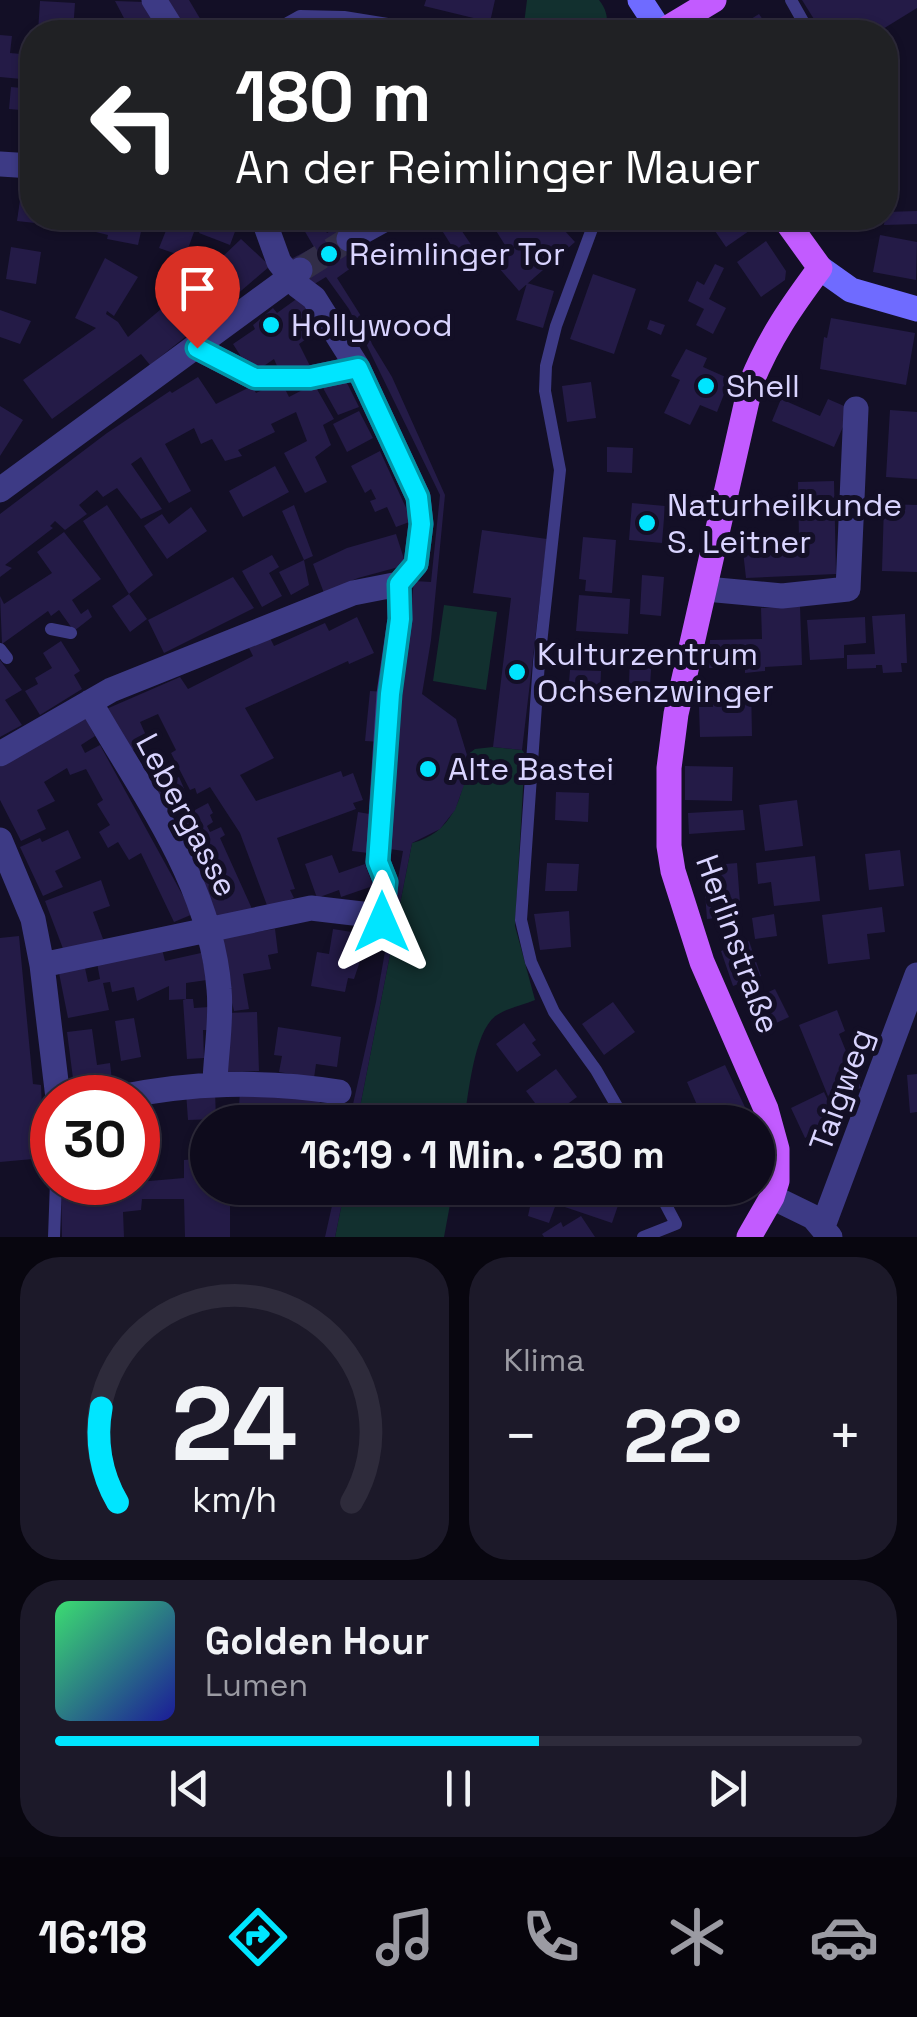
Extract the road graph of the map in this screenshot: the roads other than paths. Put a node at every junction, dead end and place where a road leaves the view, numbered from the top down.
1 (714, 0) edge
2 (293, 20) edge
3 (363, 20) edge
4 (681, 20) edge
5 (267, 230) edge
6 (592, 230) edge
7 (793, 230) edge
8 (820, 268) junction
9 (294, 273) junction
10 (917, 309) edge
11 (197, 348) junction
12 (358, 368) junction
13 (856, 409) dead end
14 (0, 490) edge
15 (399, 584) junction
16 (706, 589) junction
17 (52, 629) dead end
18 (71, 633) dead end
19 (101, 690) junction
20 (0, 754) edge
21 (0, 840) edge
22 (10, 888) edge
23 (209, 929) junction
24 (42, 966) junction
25 (915, 987) edge
26 (55, 1075) edge
27 (215, 1082) junction
28 (160, 1091) edge
29 (339, 1092) dead end
30 (616, 1105) edge
31 (765, 1105) edge
32 (775, 1144) edge
33 (775, 1184) edge
34 (775, 1198) edge
35 (55, 1205) edge
36 (666, 1205) edge
37 (767, 1205) edge
38 (826, 1232) edge
39 (54, 1237) edge
40 (643, 1237) edge
41 (748, 1237) edge

1 - 4 main road
2 - 3 lane
5 - 9 street
6 - 30 lane
7 - 8 main road
8 - 10 main road
8 - 16 main road, Herlinstraße
9 - 11 street
9 - 12 street
11 - 12 street
11 - 14 street
12 - 15 street
13 - 16 street
15 - 19 street
15 - 23 street
16 - 31 main road, Herlinstraße
17 - 18 lane
19 - 20 street
19 - 23 street, Lebergasse
21 - 22 street
22 - 24 street
23 - 24 street
23 - 27 street, Lebergasse
24 - 26 street
25 - 38 street, Taigweg
27 - 28 street
27 - 29 street
32 - 33 main road, Herlinstraße
34 - 38 street
35 - 39 lane
36 - 40 lane
37 - 41 main road, Herlinstraße

